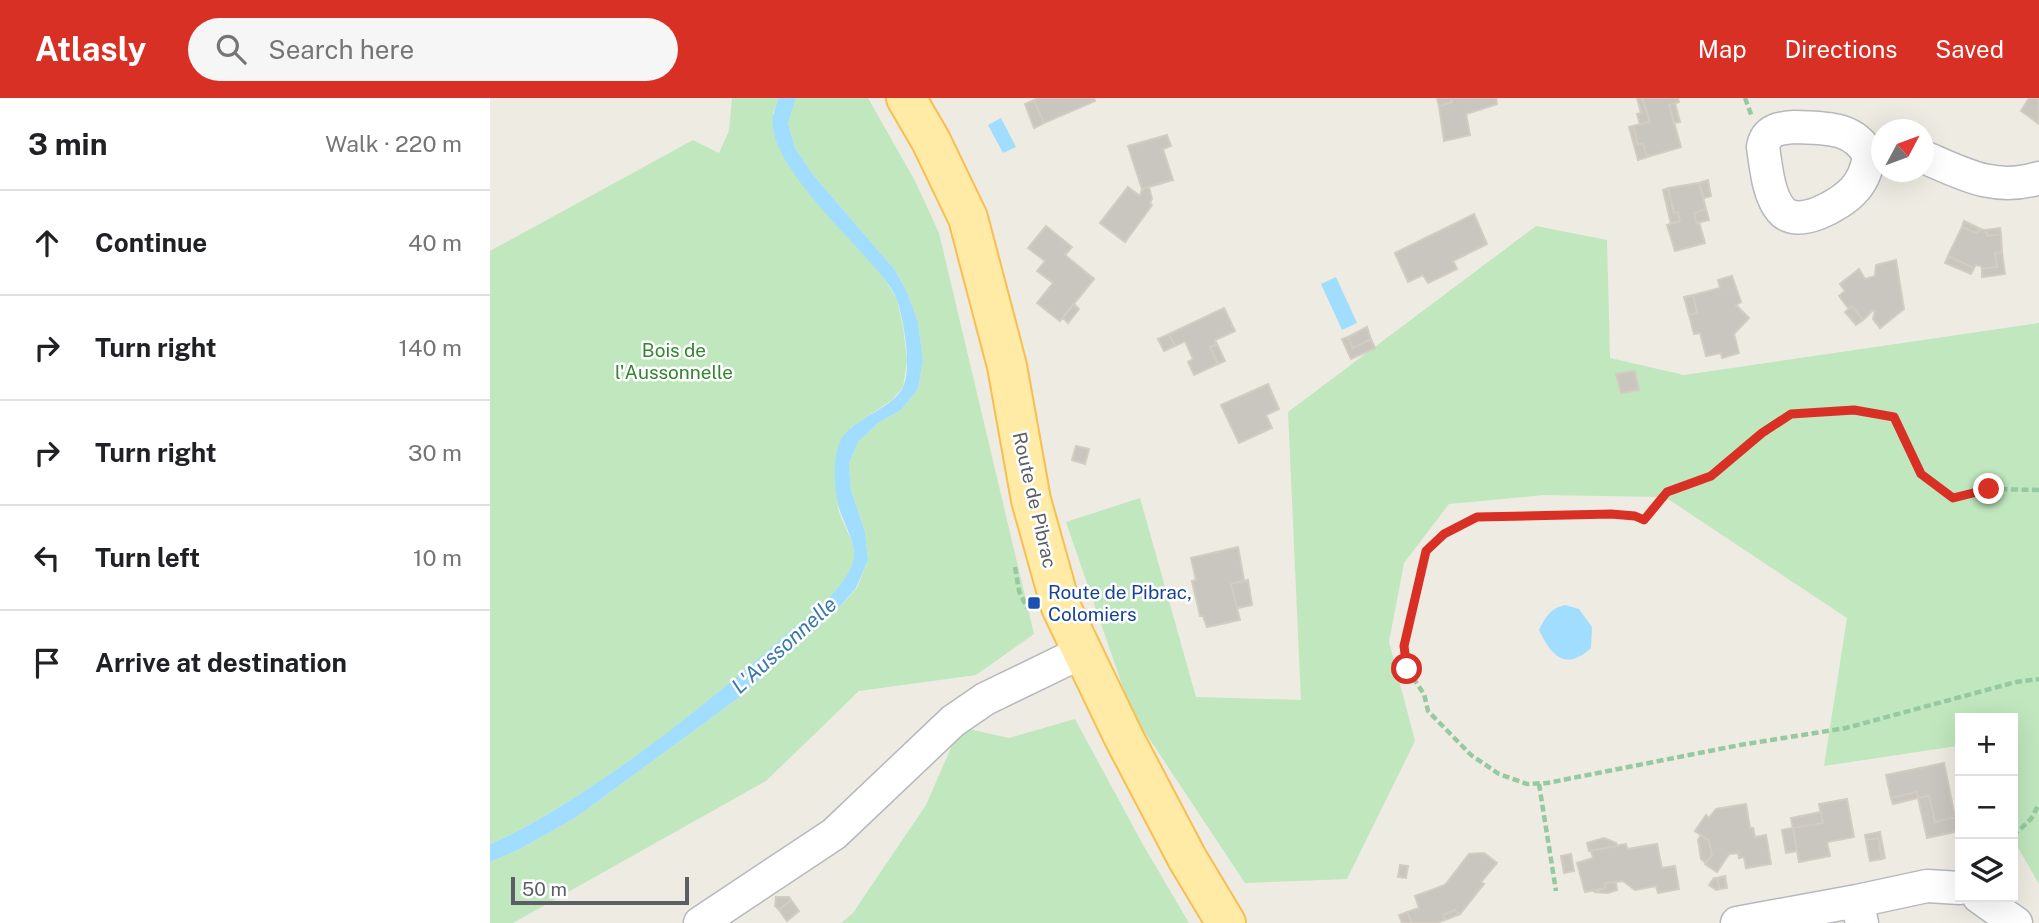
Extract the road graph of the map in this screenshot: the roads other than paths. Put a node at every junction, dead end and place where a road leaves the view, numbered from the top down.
1 (906, 98) edge
2 (1934, 162) edge
3 (2039, 178) edge
4 (1082, 652) junction
5 (1955, 888) edge
6 (1986, 902) edge
7 (1859, 912) edge
8 (700, 923) edge
9 (1226, 923) edge
10 (1737, 923) edge
11 (2016, 923) edge

1 - 4 main road, Route de Pibrac
2 - 3 street
4 - 8 street
4 - 9 main road, Route de Pibrac
5 - 7 street
6 - 11 street
7 - 10 street

